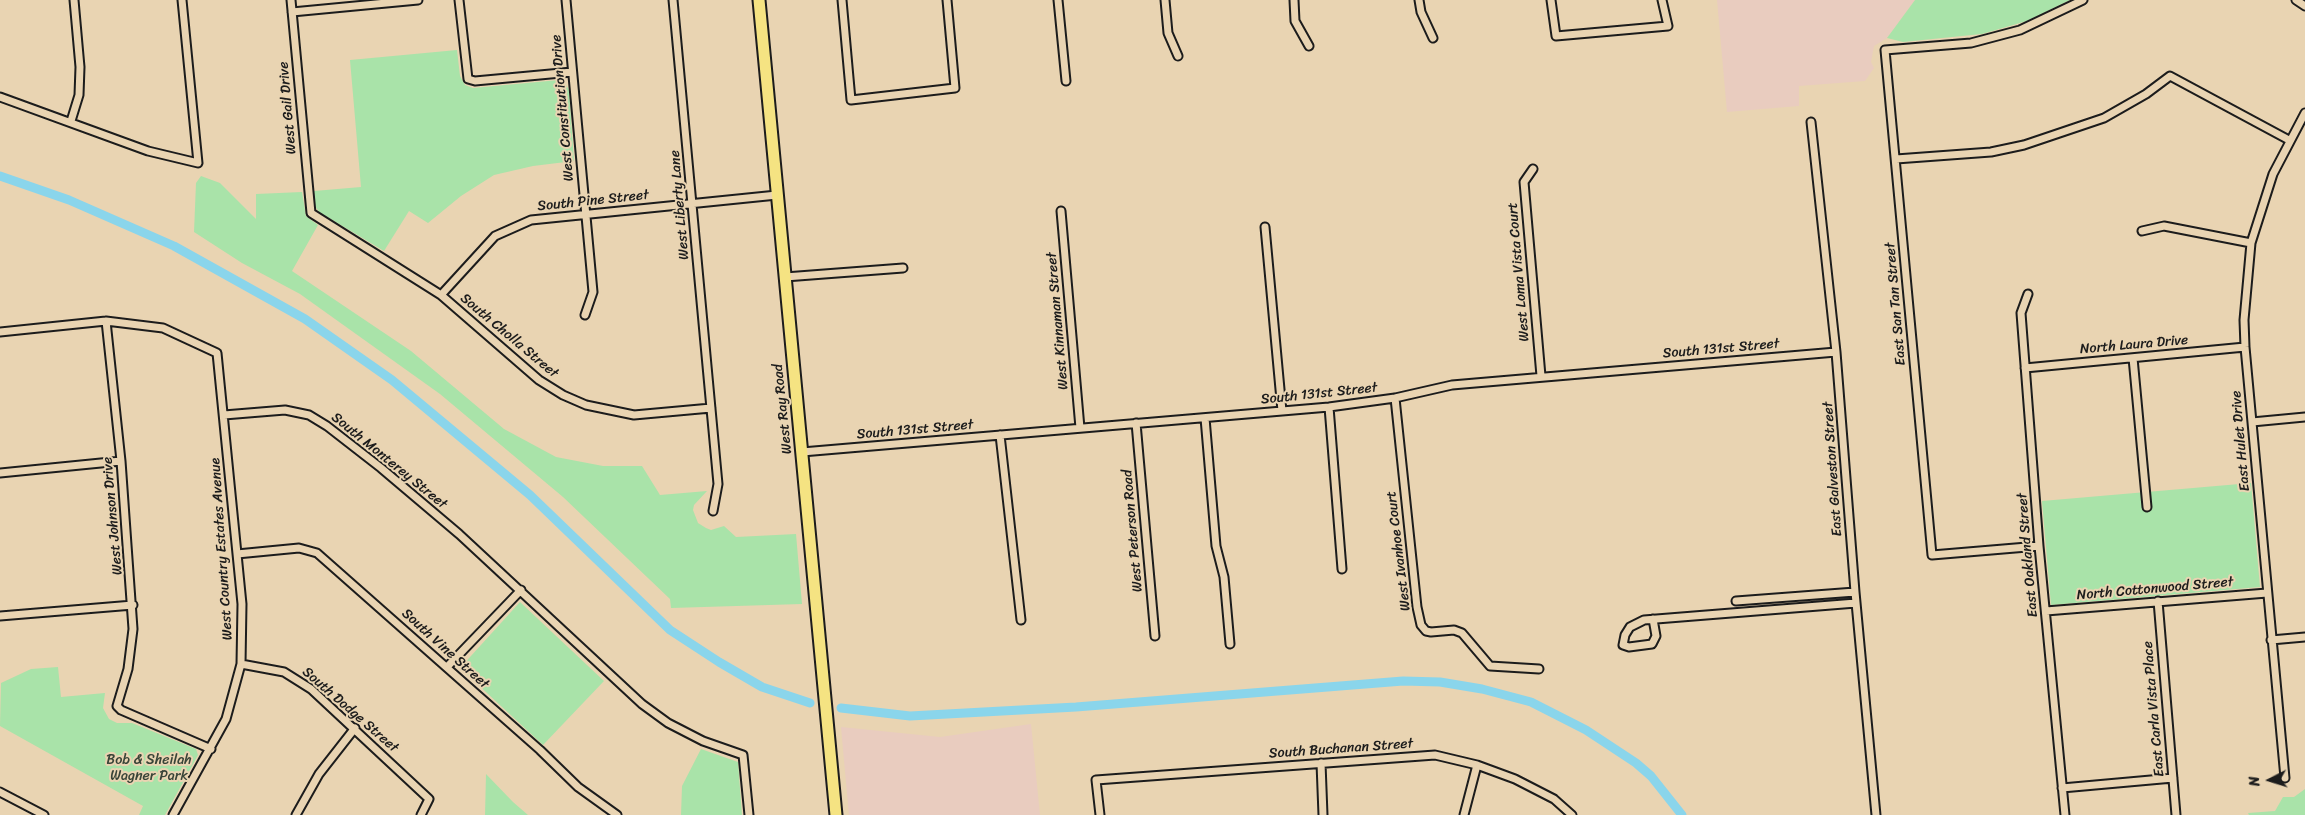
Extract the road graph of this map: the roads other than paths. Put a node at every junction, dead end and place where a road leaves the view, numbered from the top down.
1 (74, 0) edge
2 (182, 0) edge
3 (291, 0) edge
4 (418, 0) edge
5 (459, 0) edge
6 (566, 0) edge
7 (672, 0) edge
8 (759, 0) edge
9 (842, 0) edge
10 (947, 0) edge
11 (1058, 0) edge
12 (1165, 0) edge
13 (1294, 0) edge
14 (1419, 0) edge
15 (1551, 0) edge
16 (1662, 0) edge
17 (2082, 0) edge
18 (2296, 0) edge
19 (2305, 6) edge
20 (292, 12) junction
21 (1432, 38) dead end
22 (1309, 46) dead end
23 (1178, 56) dead end
24 (572, 72) junction
25 (1066, 80) dead end
26 (0, 97) edge
27 (2305, 113) edge
28 (71, 121) junction
29 (1811, 122) dead end
30 (2289, 140) junction
31 (1896, 159) junction
32 (1533, 168) dead end
33 (777, 196) junction
34 (693, 204) junction
35 (1061, 211) dead end
36 (311, 213) joint
37 (585, 215) junction
38 (1265, 228) dead end
39 (2142, 231) dead end
40 (2251, 243) junction
41 (903, 268) dead end
42 (784, 277) junction
43 (2028, 294) dead end
44 (441, 295) junction
45 (585, 315) dead end
46 (106, 321) junction
47 (0, 332) edge
48 (2245, 348) junction
49 (1836, 352) junction
50 (2133, 358) junction
51 (2025, 368) junction
52 (1541, 376) junction
53 (1395, 398) junction
54 (1328, 407) junction
55 (712, 408) junction
56 (1282, 411) junction
57 (224, 415) junction
58 (1205, 418) junction
59 (2305, 418) edge
60 (2252, 422) junction
61 (1136, 423) junction
62 (1080, 428) junction
63 (1000, 435) junction
64 (802, 452) junction
65 (121, 461) junction
66 (0, 473) edge
67 (2148, 507) dead end
68 (712, 511) dead end
69 (2039, 546) junction
70 (237, 554) junction
71 (1342, 569) dead end
72 (521, 590) junction
73 (1855, 592) junction
74 (2267, 592) junction
75 (1736, 601) dead end
76 (2158, 601) junction
77 (1856, 603) junction
78 (133, 605) junction
79 (2046, 611) junction
80 (0, 616) edge
81 (1653, 619) junction
82 (1021, 620) dead end
83 (1155, 636) dead end
84 (2305, 637) edge
85 (2271, 640) junction
86 (1230, 644) dead end
87 (241, 664) junction
88 (447, 667) junction
89 (1539, 669) dead end
90 (355, 728) junction
91 (211, 749) junction
92 (1321, 763) junction
93 (1477, 766) junction
94 (2173, 778) junction
95 (2285, 778) dead end
96 (2062, 788) junction
97 (0, 792) edge
98 (176, 814) edge
99 (44, 815) edge
100 (296, 815) edge
101 (421, 815) edge
102 (617, 815) edge
103 (749, 815) edge
104 (836, 815) edge
105 (1100, 815) edge
106 (1323, 815) edge
107 (1464, 815) edge
108 (1572, 815) edge
109 (1876, 815) edge
110 (2065, 815) edge
111 (2176, 815) edge

1 - 28 street
2 - 28 street
3 - 20 street, West Gail Drive
4 - 20 street
5 - 24 street
6 - 24 street, West Constitution Drive
7 - 34 street, West Liberty Lane
8 - 33 main road, West Ray Road
9 - 10 street
11 - 25 street
12 - 23 street
13 - 22 street
14 - 21 street
15 - 16 street
17 - 31 street, East San Tan Street
18 - 19 street
20 - 36 street, West Gail Drive
24 - 37 street, West Constitution Drive
26 - 28 street
27 - 30 street, East Hulet Drive
29 - 49 street, East Galveston Street
30 - 31 street
30 - 40 street, East Hulet Drive
31 - 69 street, East San Tan Street
32 - 52 street, West Loma Vista Court
33 - 34 street, South Pine Street
33 - 42 main road, West Ray Road
34 - 37 street, South Pine Street
34 - 55 street, West Liberty Lane
35 - 62 street, West Kinnaman Street
36 - 44 street, South Cholla Street
37 - 44 street, South Pine Street
37 - 45 street, West Constitution Drive
38 - 56 street
39 - 40 street
40 - 48 street, East Hulet Drive
41 - 42 street
42 - 64 main road, West Ray Road
43 - 51 street, East Oakland Street
44 - 55 street, South Cholla Street
46 - 47 street
46 - 57 street
46 - 65 street, West Johnson Drive
48 - 50 street, North Laura Drive
48 - 60 street, East Hulet Drive
49 - 52 street, South 131st Street
49 - 73 street, East Galveston Street
50 - 51 street, North Laura Drive
50 - 67 street
51 - 69 street, East Oakland Street
52 - 53 street, South 131st Street
53 - 54 street, South 131st Street
53 - 89 street, West Ivanhoe Court
54 - 56 street, South 131st Street
54 - 71 street
55 - 68 street, West Liberty Lane
56 - 58 street, South 131st Street
57 - 70 street, West Country Estates Avenue
57 - 72 street, South Monterey Street
58 - 61 street, South 131st Street
58 - 86 street
59 - 60 street
60 - 74 street, East Hulet Drive
61 - 62 street, South 131st Street
61 - 83 street, West Peterson Road
62 - 63 street, South 131st Street
63 - 64 street, South 131st Street
63 - 82 street
64 - 104 main road, West Ray Road
65 - 66 street
65 - 78 street, West Johnson Drive
69 - 79 street, East Oakland Street
70 - 87 street, West Country Estates Avenue
70 - 88 street, South Vine Street
72 - 88 street
72 - 103 street, South Monterey Street
73 - 75 street
73 - 77 street, East Galveston Street
74 - 76 street, North Cottonwood Street
74 - 85 street, East Hulet Drive
76 - 79 street, North Cottonwood Street
76 - 94 street, East Carla Vista Place
77 - 81 street
77 - 109 street, East Galveston Street
78 - 80 street
78 - 91 street, West Johnson Drive
79 - 96 street, East Oakland Street
81 - 81 street
84 - 85 street
85 - 95 street, East Hulet Drive
87 - 90 street, South Dodge Street
87 - 91 street, West Country Estates Avenue
88 - 102 street, South Vine Street
90 - 100 street
90 - 101 street, South Dodge Street
91 - 98 street, West Country Estates Avenue
92 - 93 street, South Buchanan Street
92 - 105 street, South Buchanan Street
92 - 106 street
93 - 107 street
93 - 108 street, South Buchanan Street
94 - 96 street
94 - 111 street, East Carla Vista Place
96 - 110 street, East Oakland Street
97 - 99 street

